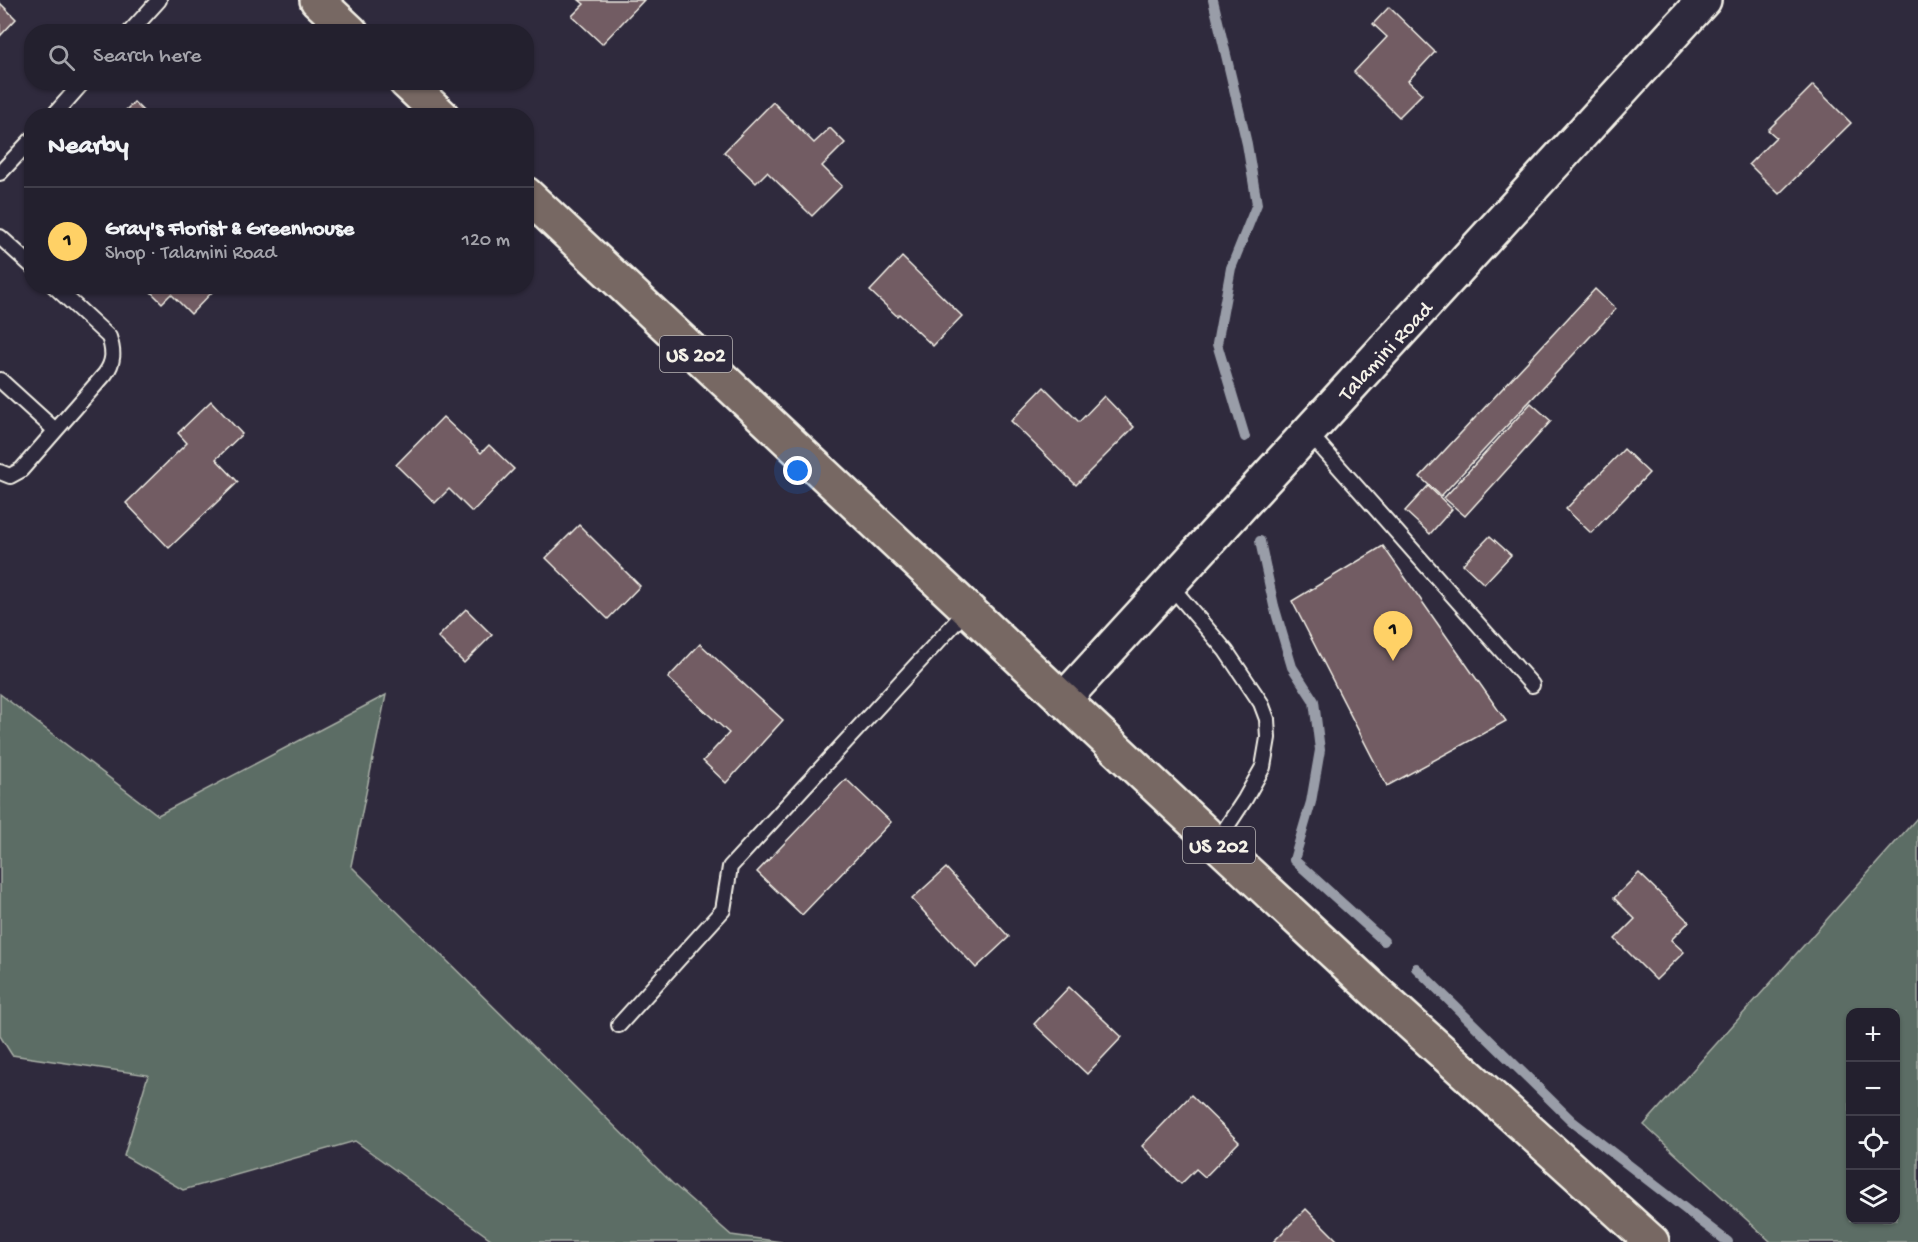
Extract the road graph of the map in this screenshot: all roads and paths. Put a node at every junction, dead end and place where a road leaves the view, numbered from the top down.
1 (159, 0) edge
2 (317, 0) edge
3 (1704, 0) edge
4 (137, 24) edge
5 (342, 24) edge
6 (76, 90) edge
7 (414, 90) edge
8 (60, 108) edge
9 (434, 108) edge
10 (24, 148) edge
11 (0, 173) edge
12 (534, 202) edge
13 (0, 237) edge
14 (24, 259) edge
15 (63, 294) edge
16 (0, 380) edge
17 (55, 430) junction
18 (1308, 432) junction
19 (0, 472) edge
20 (1169, 584) junction
21 (967, 610) junction
22 (1532, 685) dead end
23 (1063, 700) junction
24 (1216, 843) junction
25 (619, 1025) dead end
26 (1653, 1242) edge

1 - 4 lane
2 - 5 highway
3 - 18 street, Talamini Road
6 - 8 lane
7 - 9 highway
10 - 11 lane
12 - 21 highway, US 202
13 - 14 lane
15 - 17 lane
16 - 17 lane
17 - 19 lane
18 - 20 street, Talamini Road
18 - 22 lane
20 - 23 street, Talamini Road
20 - 24 lane
21 - 23 highway, US 202
21 - 25 lane
23 - 24 highway, US 202
24 - 26 highway, US 202

